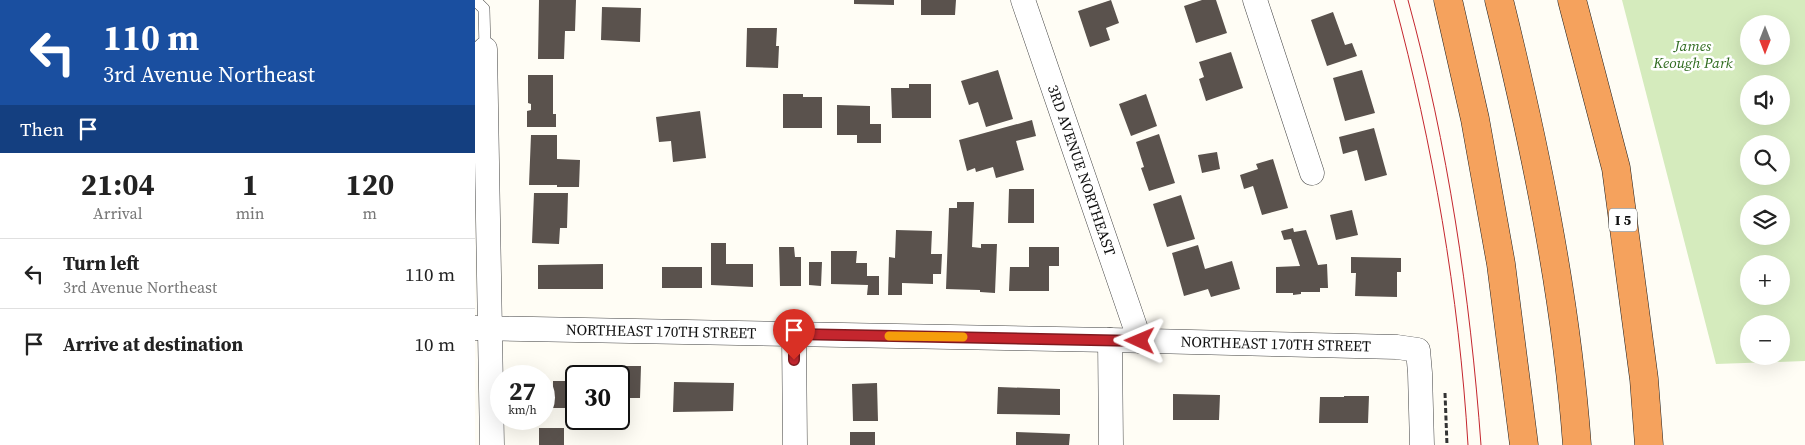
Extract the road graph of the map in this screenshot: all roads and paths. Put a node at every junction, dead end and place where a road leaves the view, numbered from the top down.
1 (475, 0) edge
2 (1023, 0) edge
3 (1255, 0) edge
4 (1448, 0) edge
5 (1499, 0) edge
6 (1571, 0) edge
7 (485, 49) joint
8 (1312, 173) dead end
9 (483, 328) edge
10 (794, 334) junction
11 (1110, 340) junction
12 (1140, 341) junction
13 (1444, 388) dead end
14 (492, 445) edge
15 (795, 445) edge
16 (1111, 445) edge
17 (1422, 445) edge
18 (1447, 445) edge
19 (1524, 445) edge
20 (1577, 445) edge
21 (1649, 445) edge

1 - 7 lane
2 - 12 street, 3RD AVENUE NORTHEAST
3 - 8 street
4 - 19 highway
5 - 20 highway
6 - 21 highway, I 5
7 - 9 street
9 - 10 street, NORTHEAST 170TH STREET
9 - 14 street
10 - 11 street, NORTHEAST 170TH STREET
10 - 15 street
11 - 12 street, NORTHEAST 170TH STREET
11 - 16 street
12 - 17 street, NORTHEAST 170TH STREET
13 - 18 path

